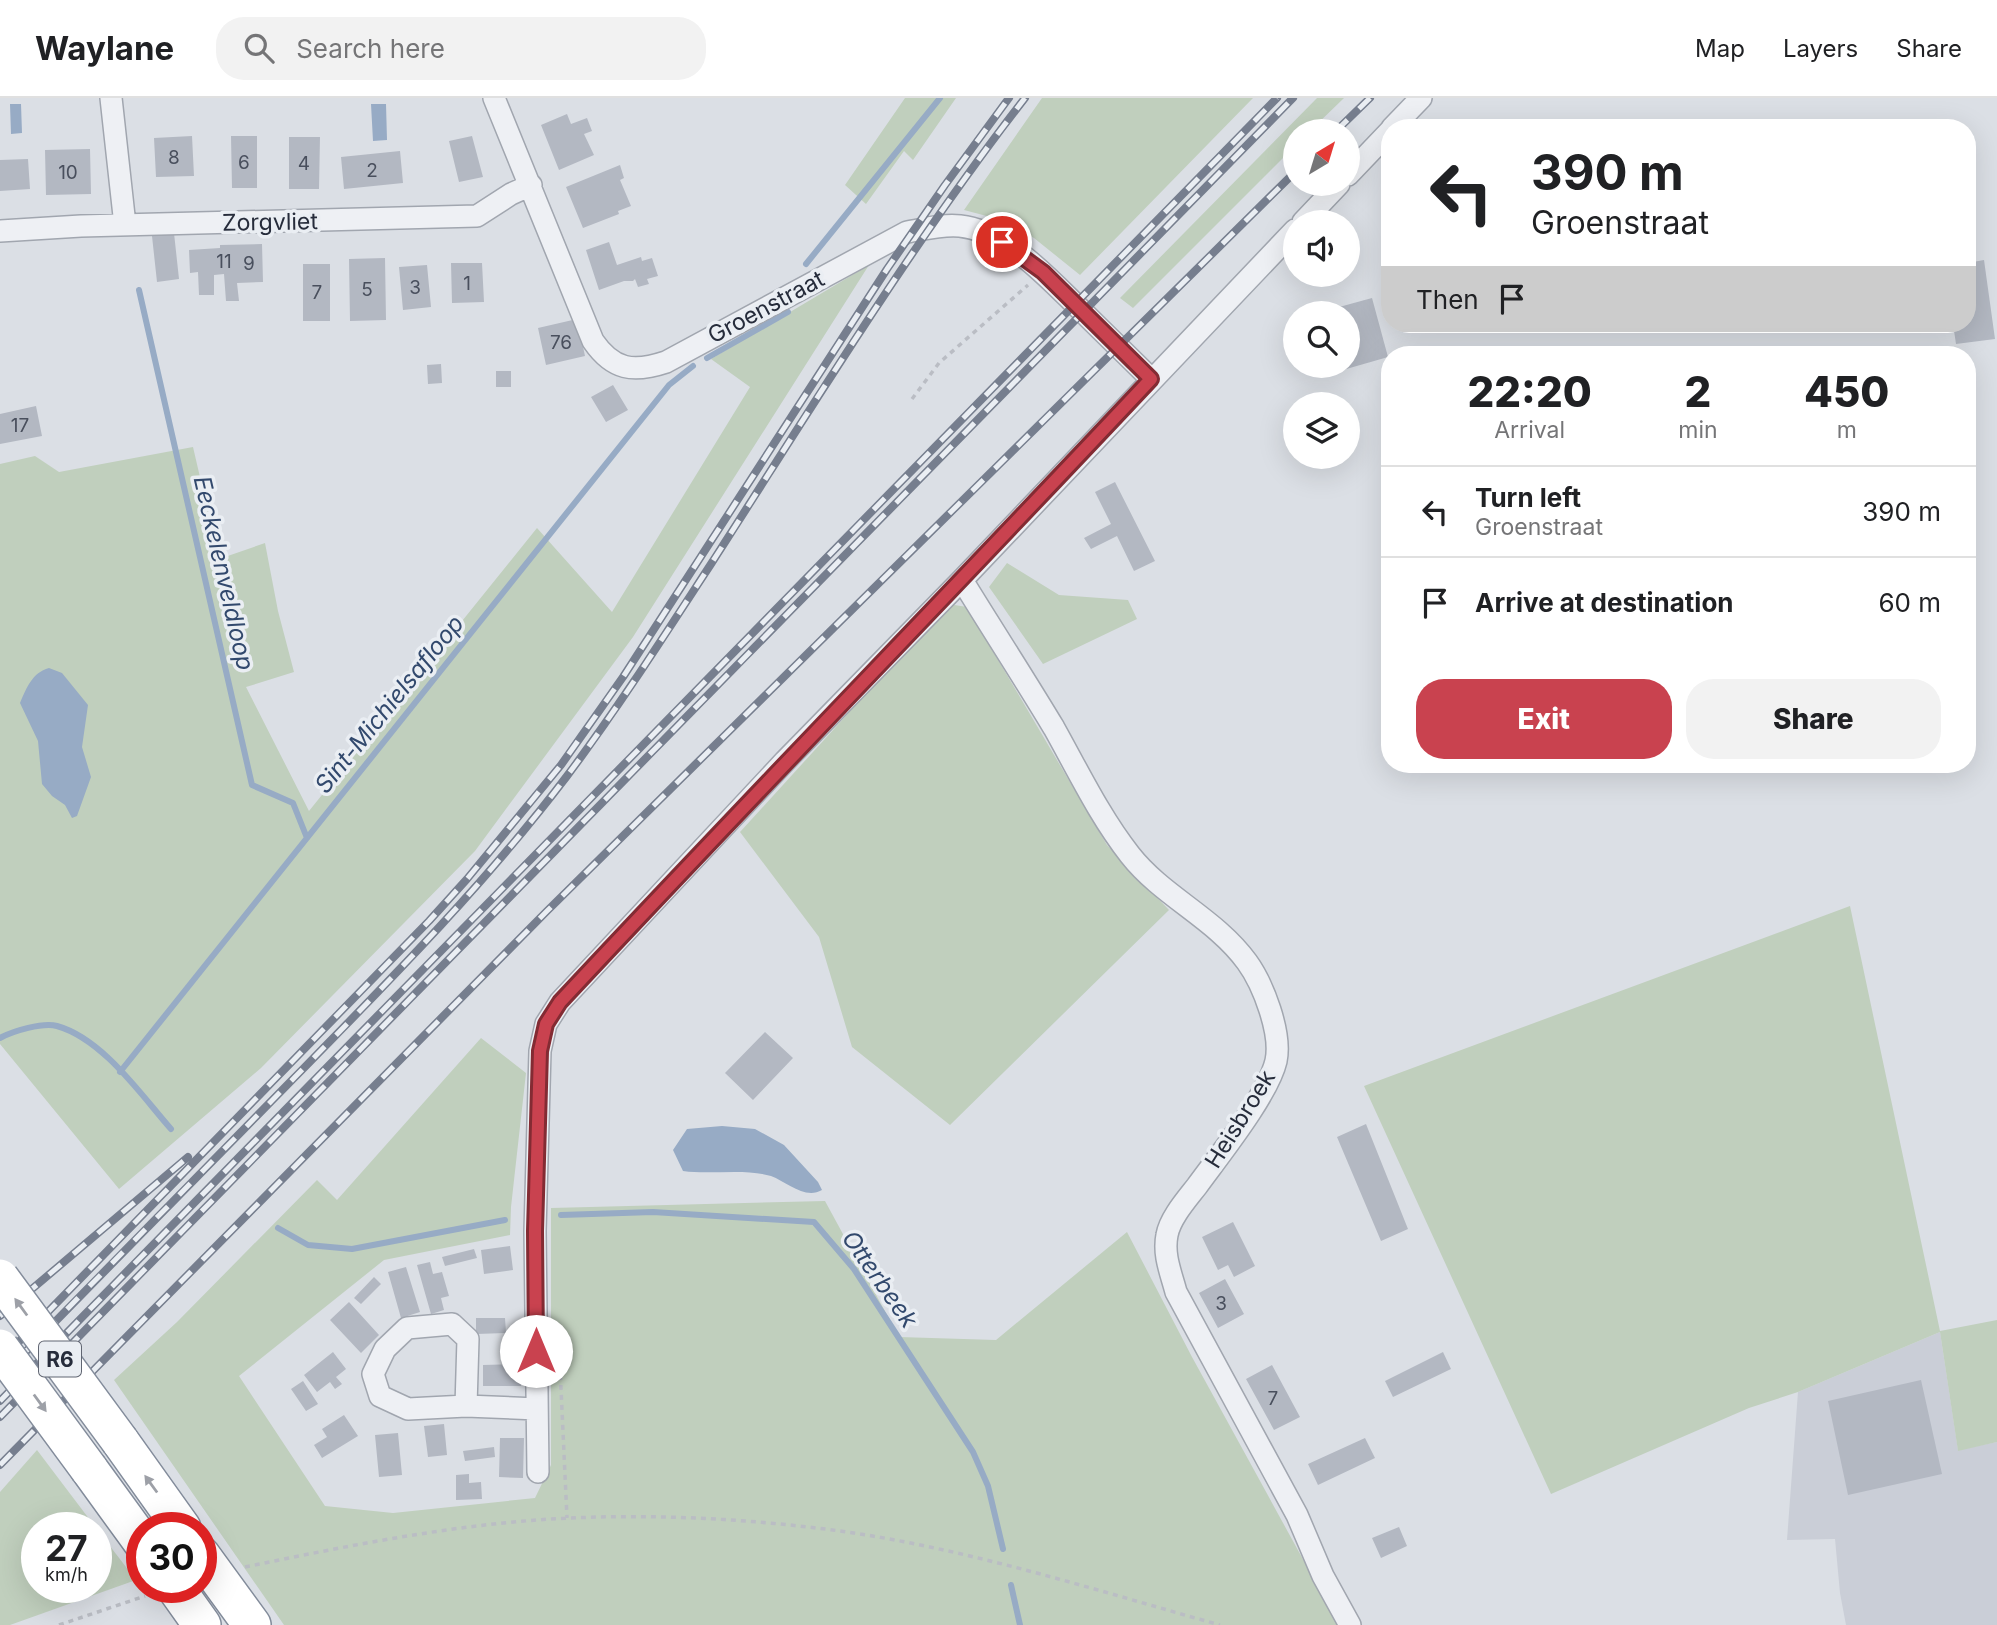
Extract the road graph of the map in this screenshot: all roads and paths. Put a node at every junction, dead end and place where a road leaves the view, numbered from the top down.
1 (111, 98) edge
2 (494, 98) edge
3 (1420, 98) edge
4 (1400, 119) edge
5 (1381, 140) edge
6 (1360, 162) edge
7 (531, 185) junction
8 (1328, 196) edge
9 (1314, 210) edge
10 (125, 225) junction
11 (0, 231) edge
12 (1283, 242) edge
13 (1043, 272) junction
14 (1151, 379) junction
15 (912, 399) dead end
16 (962, 580) junction
17 (0, 1278) edge
18 (0, 1348) edge
19 (466, 1406) junction
20 (537, 1409) junction
21 (538, 1472) dead end
22 (171, 1512) edge
23 (126, 1520) edge
24 (244, 1568) dead end
25 (217, 1577) edge
26 (127, 1603) edge
27 (174, 1603) edge
28 (60, 1625) edge
29 (202, 1625) edge
30 (251, 1625) edge
31 (1220, 1625) edge
32 (1350, 1625) edge

1 - 10 street
2 - 7 street, Groenstraat
3 - 4 street
5 - 6 street
7 - 10 street, Zorgvliet
7 - 13 street, Groenstraat
8 - 9 street
10 - 11 street, Zorgvliet
12 - 14 street
13 - 14 street, Groenstraat
13 - 15 path
14 - 16 street
16 - 20 street
16 - 32 street, Heisbroek
22 -> 17 highway, R6, bridge
18 -> 23 highway, R6, bridge
19 - 19 street
19 - 20 street
20 - 21 street
24 - 31 path
25 - 30 highway
26 - 28 path
27 - 29 highway

